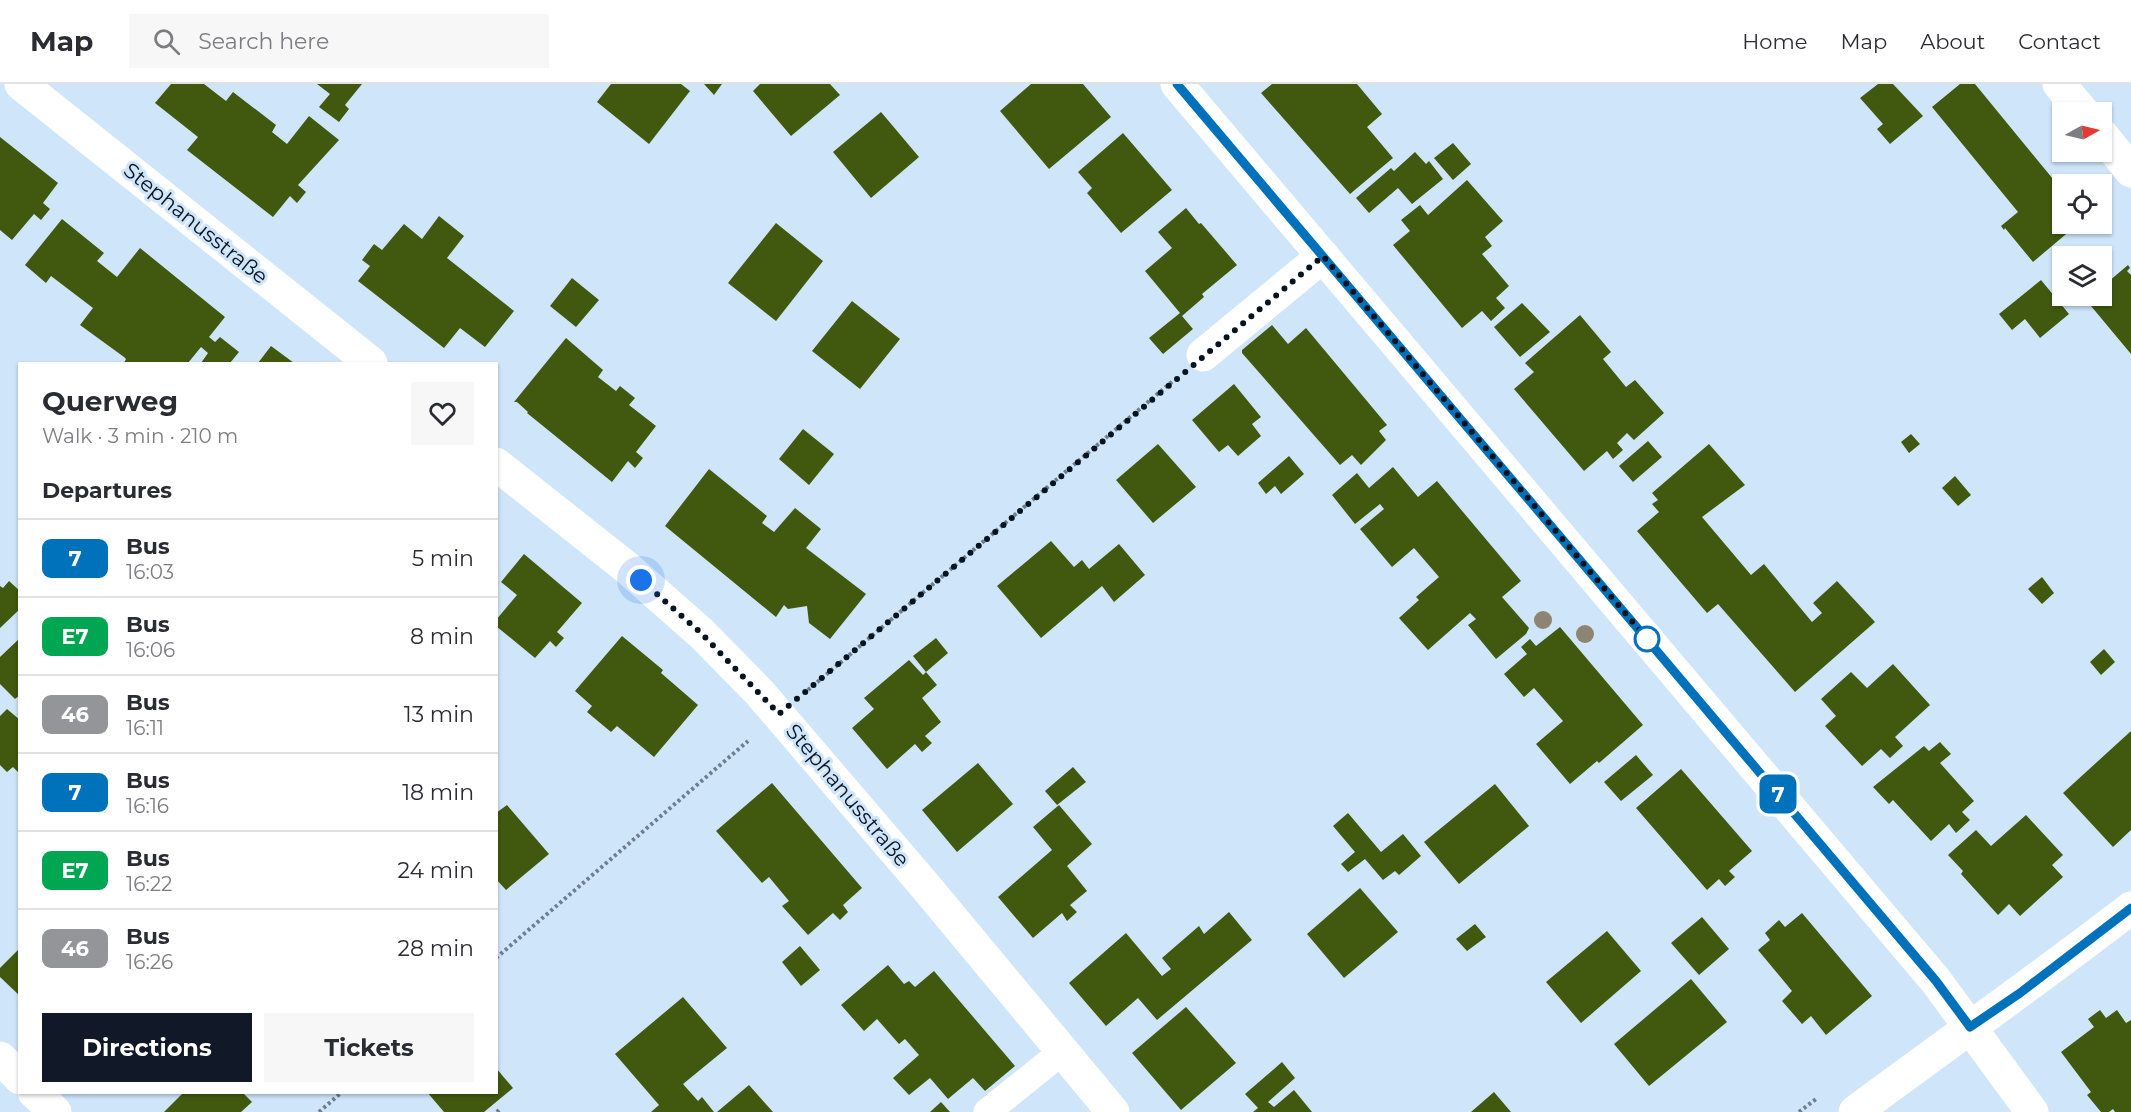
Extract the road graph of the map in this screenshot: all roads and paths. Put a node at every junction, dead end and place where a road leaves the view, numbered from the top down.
1 (21, 84) edge
2 (1177, 84) edge
3 (2059, 84) edge
4 (2074, 102) edge
5 (2112, 147) edge
6 (2131, 171) edge
7 (1323, 256) junction
8 (1203, 356) joint
9 (370, 362) edge
10 (498, 466) edge
11 (779, 714) junction
12 (2131, 908) edge
13 (498, 956) edge
14 (1970, 1027) junction
15 (1063, 1051) junction
16 (36, 1094) edge
17 (340, 1094) edge
18 (55, 1112) edge
19 (319, 1112) edge
20 (987, 1112) edge
21 (1113, 1112) edge
22 (1855, 1112) edge
23 (2032, 1112) edge

1 - 9 street, Stephanusstraße
2 - 7 street
3 - 4 street
5 - 6 street
7 - 8 street
7 - 14 street
8 - 11 path
10 - 11 street, Stephanusstraße
11 - 13 path
11 - 15 street, Stephanusstraße
12 - 14 street
14 - 22 street
14 - 23 street
15 - 20 lane
15 - 21 street, Stephanusstraße
16 - 18 street
17 - 19 path

